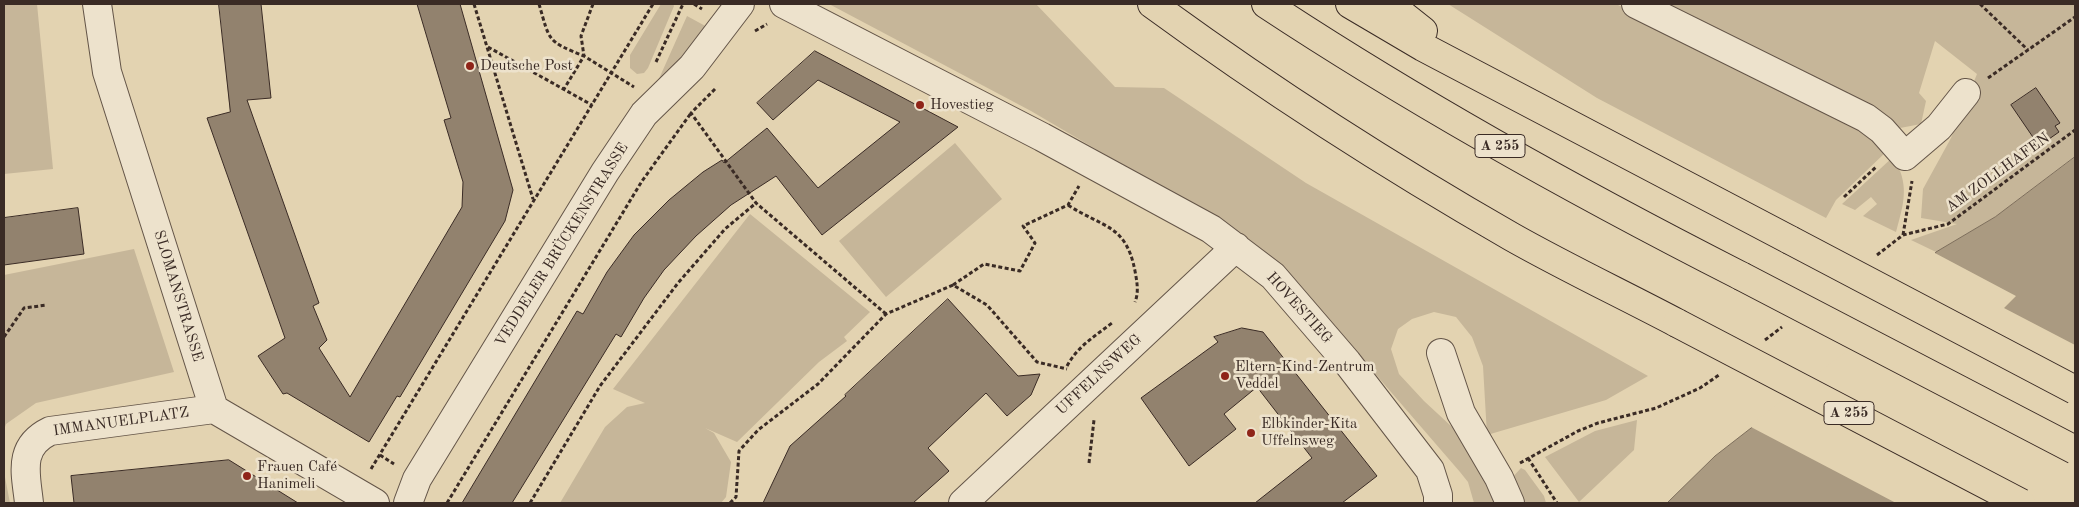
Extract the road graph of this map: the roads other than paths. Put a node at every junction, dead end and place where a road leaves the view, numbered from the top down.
1 (96, 4) edge
2 (740, 4) edge
3 (784, 4) edge
4 (1152, 4) edge
5 (1266, 4) edge
6 (1350, 4) edge
7 (1389, 4) edge
8 (1636, 4) edge
9 (1467, 70) junction
10 (1966, 93) road end
11 (1236, 247) junction
12 (1441, 353) dead end
13 (2075, 390) edge
14 (214, 409) junction
15 (2075, 450) edge
16 (29, 503) edge
17 (375, 503) edge
18 (408, 503) edge
19 (962, 503) edge
20 (1438, 503) edge
21 (1510, 503) edge
22 (2021, 503) edge

1 - 14 street, SLOMANSTRASSE
2 - 18 street, VEDDELER BRÜCKENSTRASSE
3 - 11 street, HOVESTIEG
4 - 22 highway, A 255, bridge
5 - 15 highway, A 255, bridge
6 - 9 highway
7 - 9 highway
8 - 10 street
9 - 13 highway, bridge
11 - 19 street, UFFELNSWEG
11 - 20 street, HOVESTIEG
12 - 21 street
14 - 16 street, IMMANUELPLATZ
14 - 17 street

